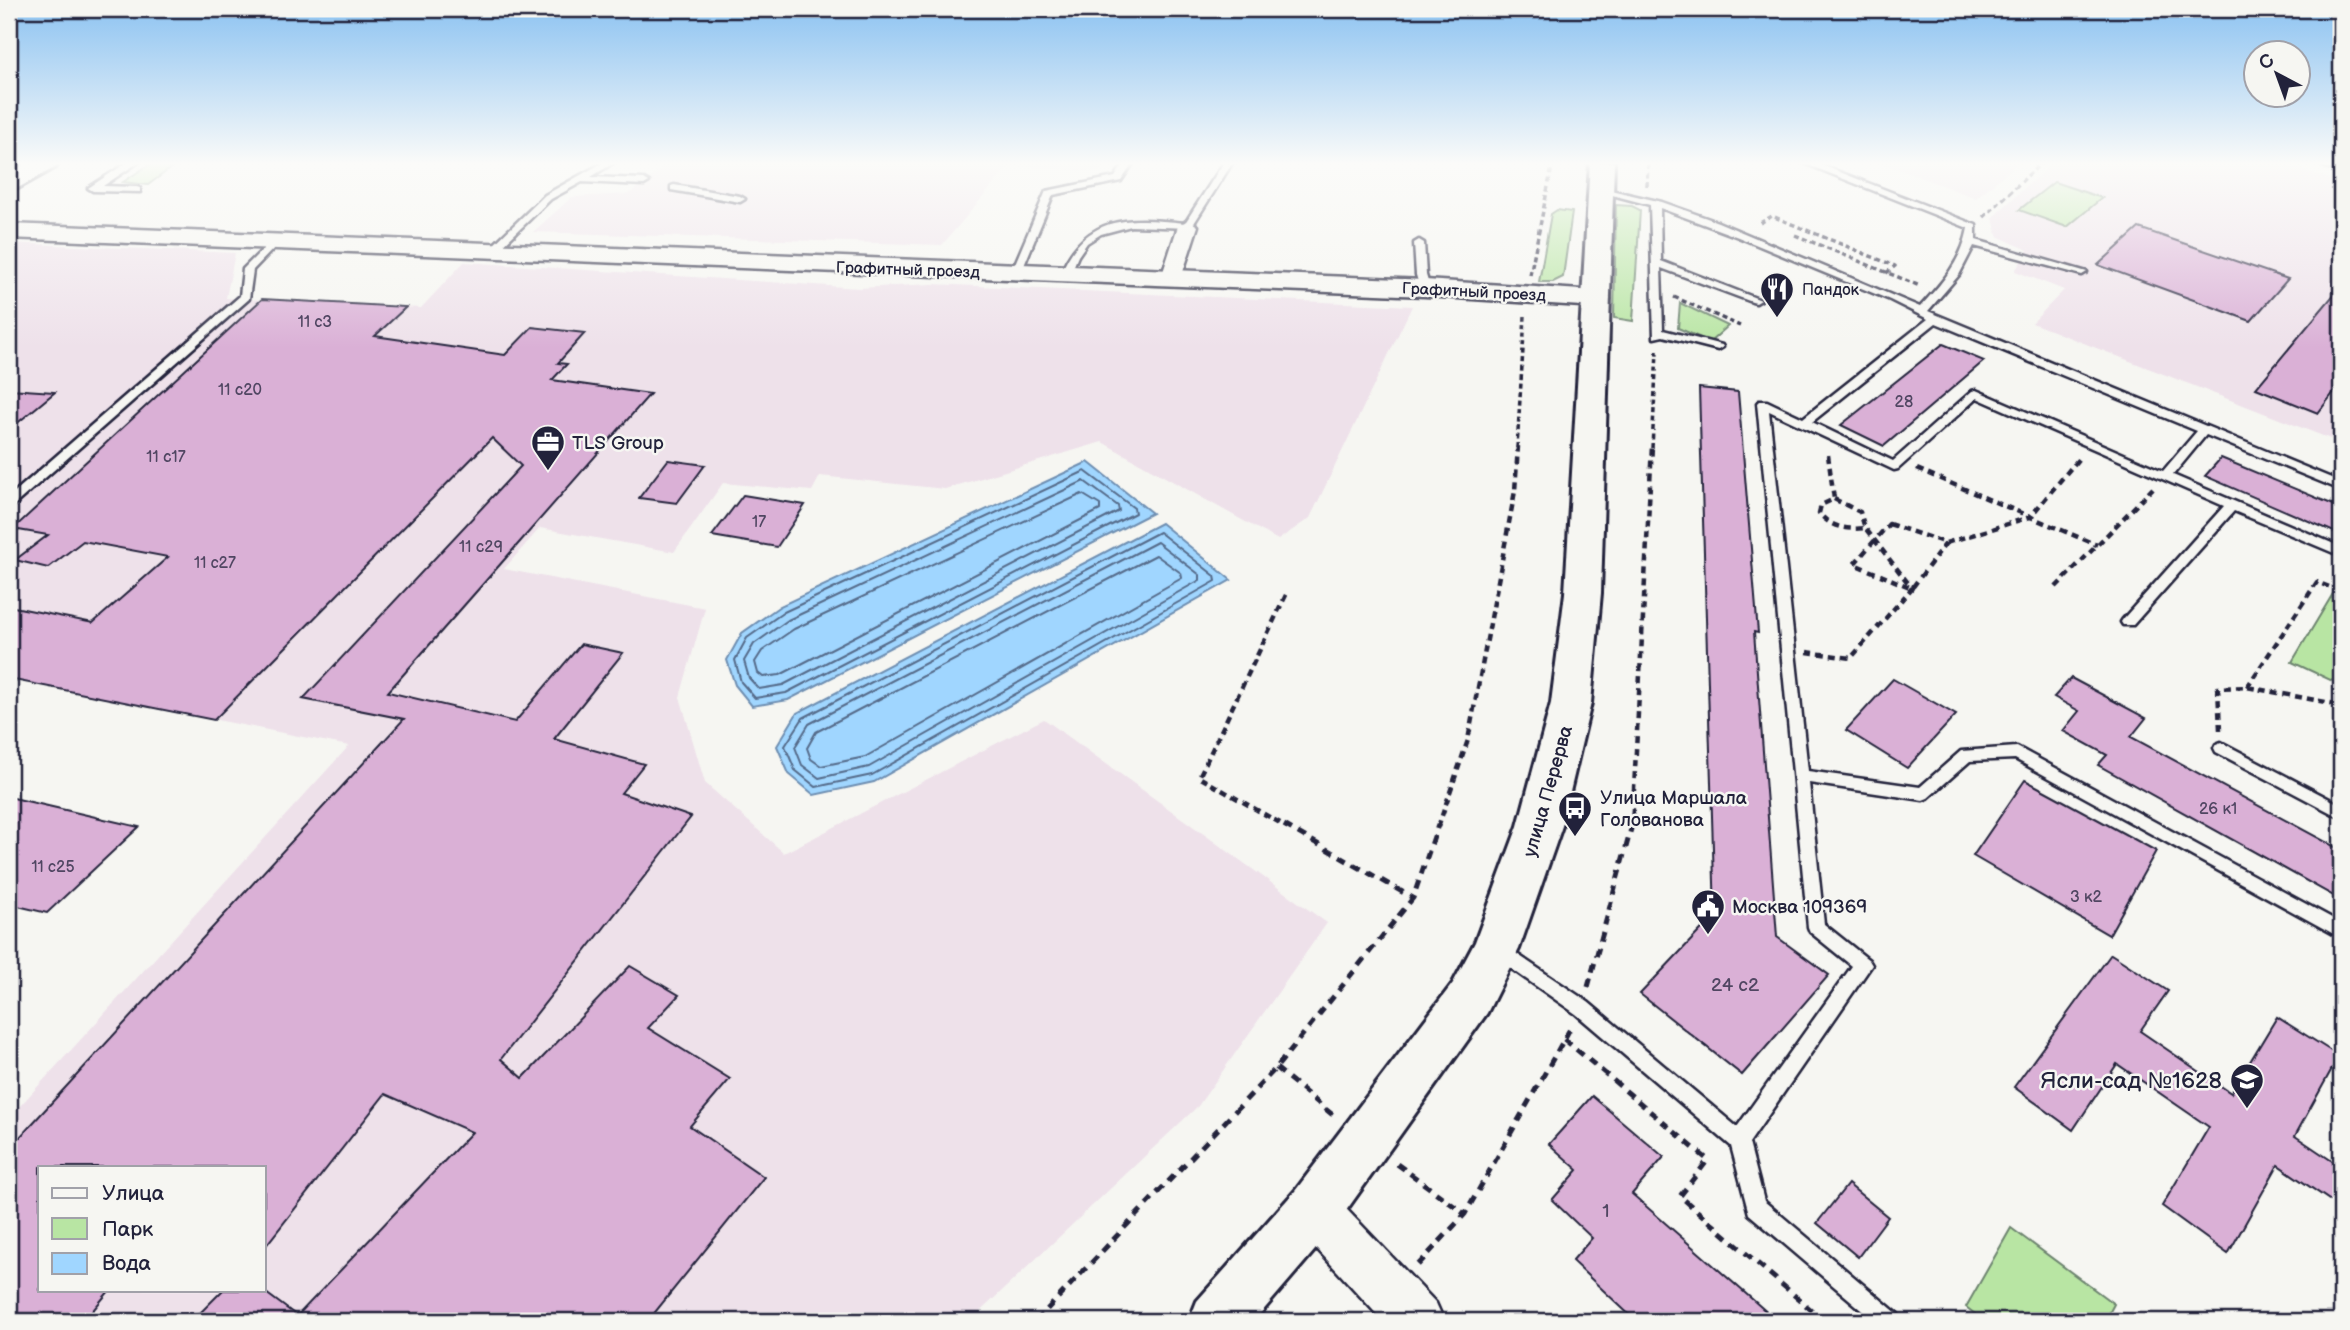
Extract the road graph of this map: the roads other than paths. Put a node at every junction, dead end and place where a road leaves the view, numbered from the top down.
1 (520, 224) edge
2 (1036, 224) edge
3 (1121, 224) edge
4 (1164, 224) edge
5 (1600, 224) edge
6 (1656, 224) edge
7 (1715, 224) edge
8 (1965, 224) edge
9 (1188, 226) joint
10 (9, 231) edge
11 (1972, 242) junction
12 (275, 243) junction
13 (1419, 243) dead end
14 (491, 252) junction
15 (1657, 263) junction
16 (2082, 272) dead end
17 (1016, 273) junction
18 (1065, 275) junction
19 (1171, 278) junction
20 (1424, 288) junction
21 (1597, 299) junction
22 (1756, 300) dead end
23 (1922, 311) junction
24 (1935, 319) junction
25 (1718, 347) dead end
26 (1804, 423) junction
27 (2204, 430) junction
28 (2165, 476) junction
29 (2341, 485) edge
30 (9, 503) edge
31 (2232, 505) junction
32 (2341, 552) edge
33 (2128, 622) dead end
34 (2221, 748) road end
35 (1801, 776) junction
36 (2341, 812) edge
37 (2341, 931) edge
38 (1496, 949) junction
39 (1739, 1141) junction
40 (1314, 1210) junction
41 (1404, 1308) edge
42 (1217, 1321) edge
43 (1891, 1321) edge

1 - 14 lane
2 - 17 lane
3 - 18 lane
4 - 9 lane
5 - 21 main road, улица Перерва
6 - 15 lane
7 - 23 lane
8 - 11 lane
9 - 19 street
10 - 12 street, Графитный проезд
11 - 16 lane
11 - 23 lane
12 - 14 street, Графитный проезд
12 - 30 lane
13 - 20 lane
14 - 17 street, Графитный проезд
15 - 22 lane
15 - 25 lane
17 - 18 street, Графитный проезд
18 - 19 street, Графитный проезд
19 - 20 street, Графитный проезд
20 - 21 street, Графитный проезд
21 - 38 main road, улица Перерва
23 - 24 lane
24 - 26 lane
24 - 27 lane
26 - 28 lane
26 - 35 lane
27 - 28 lane
27 - 29 lane
28 - 31 lane
31 - 32 lane
31 - 33 lane
34 - 36 lane
35 - 37 lane
35 - 39 lane
38 - 39 lane
38 - 40 main road, улица Перерва
39 - 43 lane
40 - 41 street
40 - 42 main road, улица Перерва

